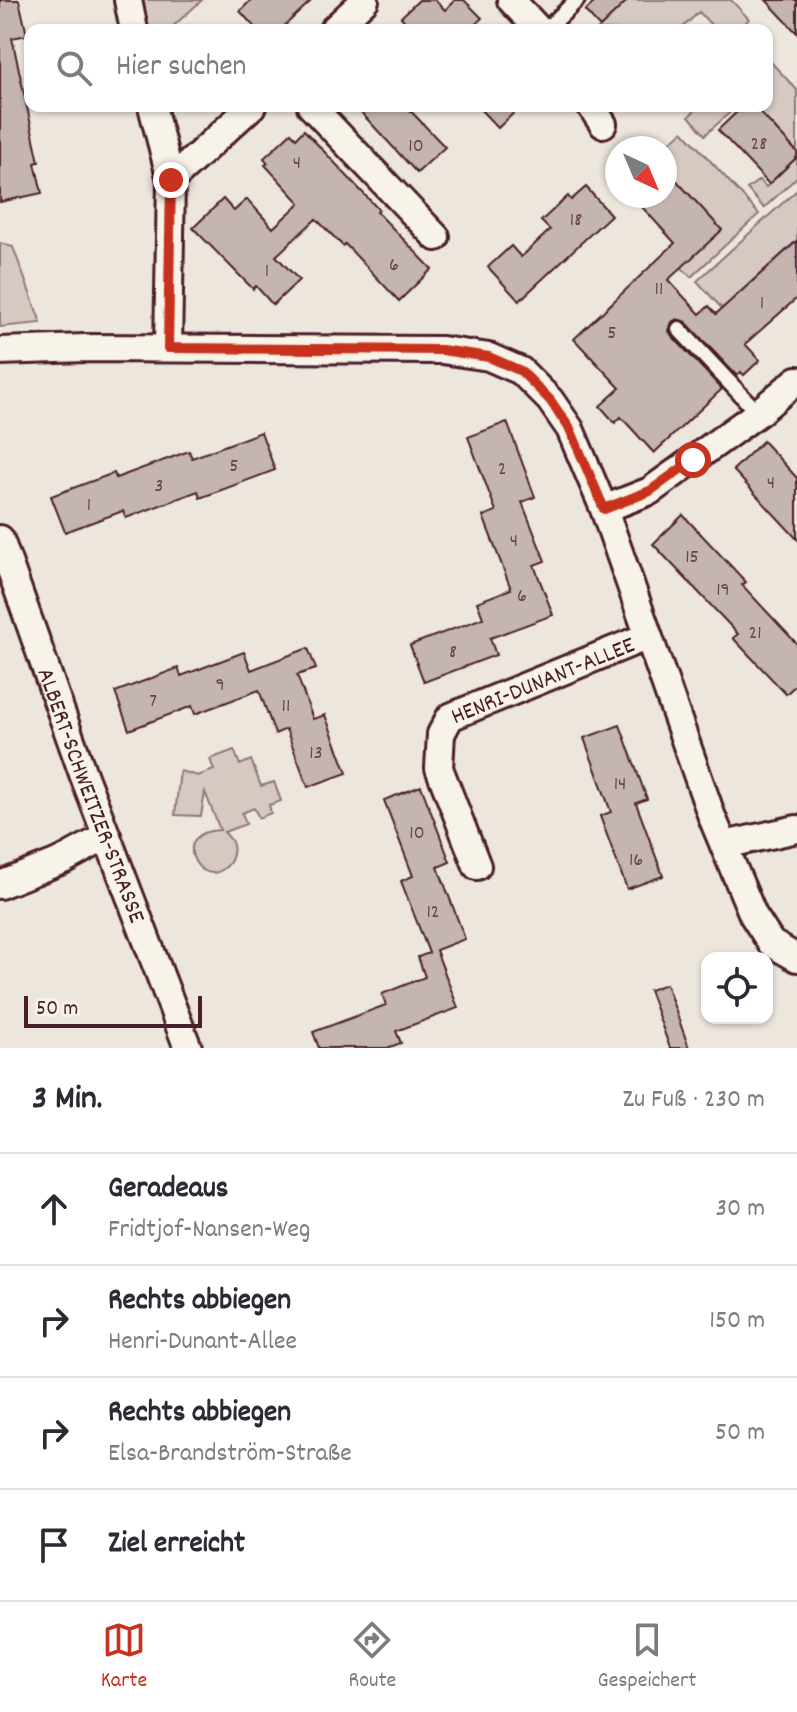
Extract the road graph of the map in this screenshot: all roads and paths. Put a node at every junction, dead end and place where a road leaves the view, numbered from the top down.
1 (128, 0) edge
2 (365, 0) edge
3 (511, 0) edge
4 (577, 0) edge
5 (133, 24) edge
6 (339, 24) edge
7 (533, 24) edge
8 (552, 24) edge
9 (154, 112) edge
10 (245, 112) edge
11 (317, 112) edge
12 (171, 180) junction
13 (436, 237) dead end
14 (679, 329) dead end
15 (168, 348) junction
16 (0, 351) edge
17 (797, 380) edge
18 (758, 413) junction
19 (604, 509) junction
20 (2, 554) edge
21 (648, 636) junction
22 (797, 829) edge
23 (107, 836) junction
24 (724, 845) junction
25 (477, 866) dead end
26 (0, 885) edge
27 (797, 958) edge
28 (188, 1048) edge

1 - 5 street
2 - 6 street
3 - 7 street
4 - 8 lane
9 - 12 street
10 - 12 street
11 - 13 street
12 - 15 street
14 - 18 lane
15 - 16 street, HENRI-DUNANT-ALLEE
15 - 19 street, HENRI-DUNANT-ALLEE
17 - 18 street
18 - 19 street
19 - 21 street, HENRI-DUNANT-ALLEE
20 - 23 street, ALBERT-SCHWEITZER-STRASSE
21 - 24 street, HENRI-DUNANT-ALLEE
21 - 25 street, HENRI-DUNANT-ALLEE
22 - 24 street
23 - 26 street
23 - 28 street, ALBERT-SCHWEITZER-STRASSE
24 - 27 street, HENRI-DUNANT-ALLEE

